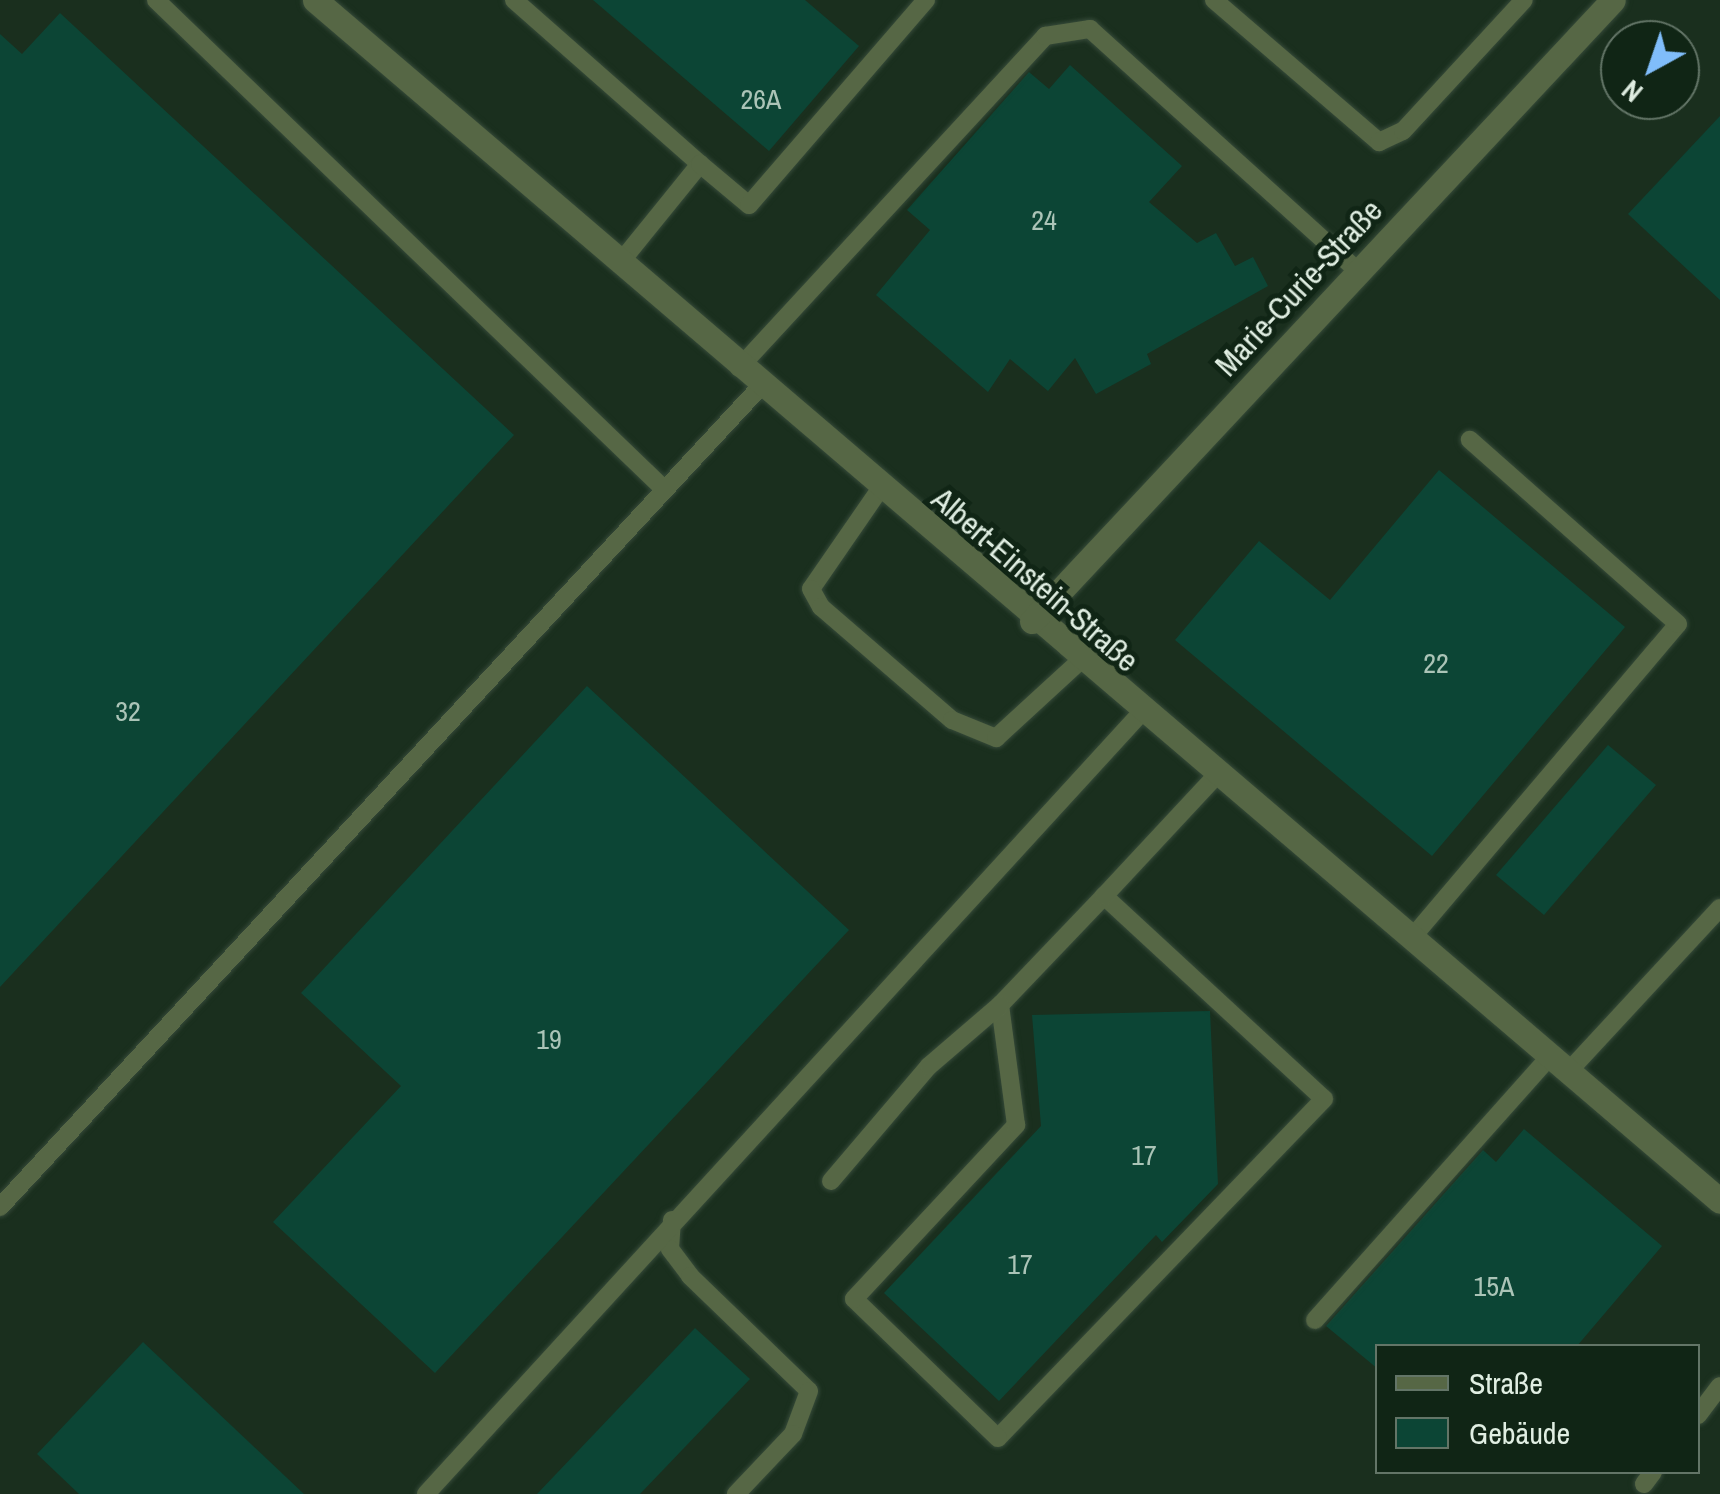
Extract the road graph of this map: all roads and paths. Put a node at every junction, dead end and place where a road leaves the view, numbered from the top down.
1 (156, 0) edge
2 (314, 0) edge
3 (514, 0) edge
4 (926, 0) edge
5 (1214, 0) edge
6 (1524, 0) edge
7 (1613, 0) edge
8 (700, 164) junction
9 (620, 264) junction
10 (1358, 272) junction
11 (739, 368) junction
12 (761, 386) junction
13 (1470, 440) dead end
14 (664, 489) junction
15 (880, 489) junction
16 (1032, 620) junction
17 (1080, 661) junction
18 (1141, 713) junction
19 (1216, 776) junction
20 (1104, 896) junction
21 (1720, 908) edge
22 (1410, 940) junction
23 (1000, 1005) junction
24 (1558, 1065) junction
25 (831, 1181) dead end
26 (1720, 1202) edge
27 (0, 1207) edge
28 (672, 1220) junction
29 (1315, 1320) dead end
30 (1720, 1386) edge
31 (1700, 1412) edge
32 (426, 1494) edge
33 (736, 1494) edge

1 - 14 lane
2 - 9 street, Albert-Einstein-Straße
3 - 8 lane
4 - 8 lane
5 - 6 lane
7 - 10 street, Marie-Curie-Straße
8 - 9 lane
9 - 11 street, Albert-Einstein-Straße
10 - 11 lane
10 - 16 street, Marie-Curie-Straße
11 - 12 street, Albert-Einstein-Straße
12 - 14 lane
12 - 15 street, Albert-Einstein-Straße
13 - 22 lane
14 - 27 lane
15 - 16 street, Albert-Einstein-Straße
15 - 17 lane
16 - 17 street, Albert-Einstein-Straße
17 - 18 street, Albert-Einstein-Straße
18 - 19 street, Albert-Einstein-Straße
18 - 28 lane
19 - 20 lane
19 - 22 street, Albert-Einstein-Straße
20 - 23 lane
20 - 23 lane
21 - 24 lane
22 - 24 street, Albert-Einstein-Straße
23 - 25 lane
24 - 26 street, Albert-Einstein-Straße
24 - 29 lane
28 - 32 lane
28 - 33 lane
30 - 31 lane

